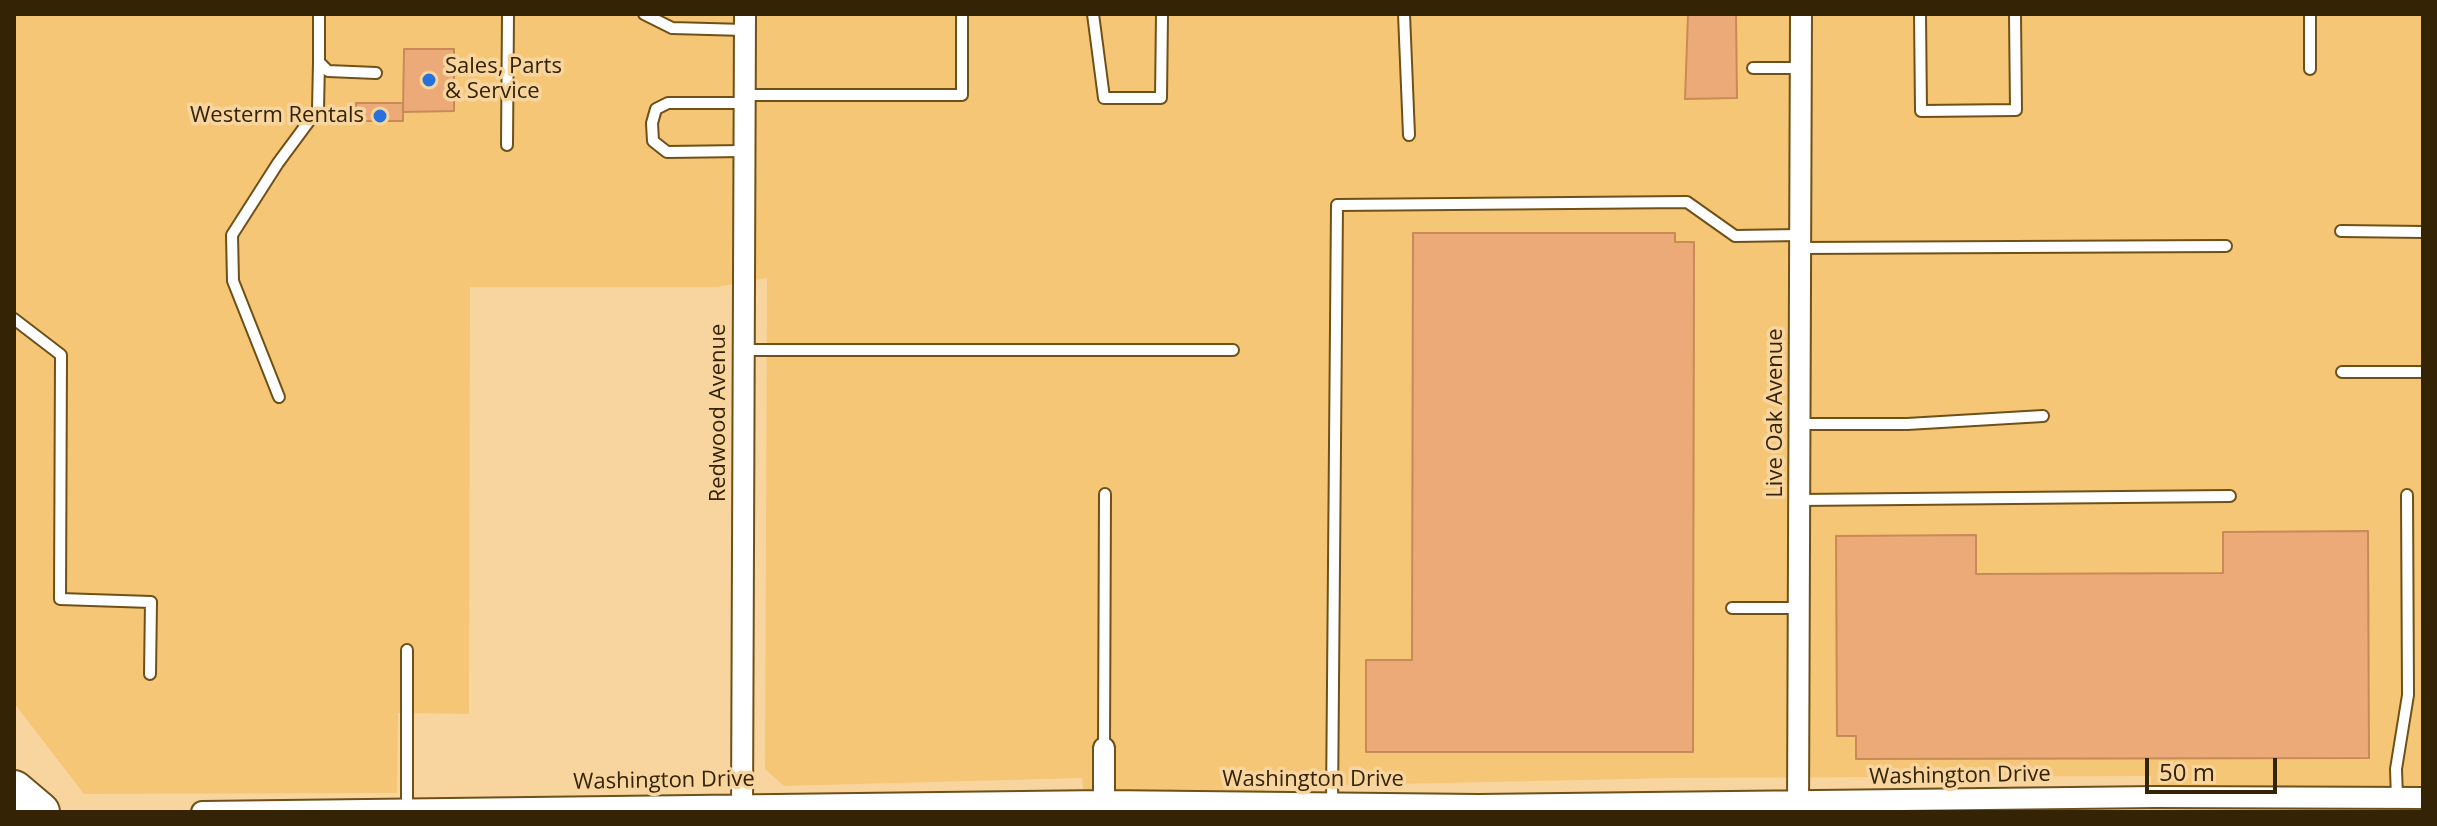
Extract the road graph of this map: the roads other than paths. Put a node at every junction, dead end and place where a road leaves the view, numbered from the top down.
1 (319, 14) edge
2 (508, 14) edge
3 (644, 14) edge
4 (962, 14) edge
5 (1093, 14) edge
6 (1162, 14) edge
7 (1404, 14) edge
8 (1801, 14) edge
9 (1920, 14) edge
10 (2015, 14) edge
11 (2310, 14) edge
12 (745, 22) edge
13 (319, 62) junction
14 (1753, 68) dead end
15 (1801, 68) junction
16 (2310, 69) dead end
17 (376, 73) dead end
18 (744, 99) junction
19 (1409, 135) dead end
20 (507, 145) dead end
21 (744, 151) junction
22 (2341, 231) dead end
23 (2423, 232) edge
24 (1800, 242) junction
25 (2226, 246) dead end
26 (14, 319) edge
27 (743, 350) junction
28 (1233, 350) dead end
29 (2342, 372) dead end
30 (2423, 372) edge
31 (279, 397) dead end
32 (2043, 416) dead end
33 (1800, 424) junction
34 (1105, 494) dead end
35 (2407, 495) dead end
36 (2230, 496) dead end
37 (1799, 500) junction
38 (1732, 608) dead end
39 (1799, 608) junction
40 (407, 650) dead end
41 (150, 674) dead end
42 (1104, 748) joint
43 (14, 790) edge
44 (2397, 798) junction
45 (2423, 798) edge
46 (1104, 801) junction
47 (1332, 804) junction
48 (2156, 804) edge
49 (959, 807) edge
50 (1798, 807) edge
51 (742, 808) edge
52 (1478, 808) edge
53 (407, 809) junction
54 (40, 812) edge
55 (202, 812) edge

1 - 13 lane
2 - 20 lane
3 - 12 lane
4 - 18 lane
5 - 6 lane
7 - 19 lane
8 - 15 street, Live Oak Avenue
9 - 10 lane
11 - 16 lane
12 - 18 street, Redwood Avenue
13 - 17 lane
13 - 31 lane
14 - 15 lane
15 - 24 street, Live Oak Avenue
18 - 21 street, Redwood Avenue
18 - 21 lane
21 - 27 street, Redwood Avenue
22 - 23 lane
24 - 25 lane
24 - 33 street, Live Oak Avenue
24 - 47 lane
26 - 41 lane
27 - 28 lane
27 - 51 street, Redwood Avenue
29 - 30 lane
32 - 33 lane
33 - 37 street, Live Oak Avenue
34 - 42 lane
35 - 44 lane
36 - 37 lane
37 - 39 street, Live Oak Avenue
38 - 39 lane
39 - 50 street, Live Oak Avenue
40 - 53 lane
42 - 46 street
43 - 54 highway
44 - 45 street, Washington Drive
44 - 48 street, Washington Drive
46 - 47 street, Washington Drive
46 - 49 street, Washington Drive
47 - 52 street, Washington Drive
48 - 50 street, Washington Drive
49 - 51 street, Washington Drive
50 - 52 street, Washington Drive
51 - 53 street, Washington Drive
53 - 55 street, Washington Drive

